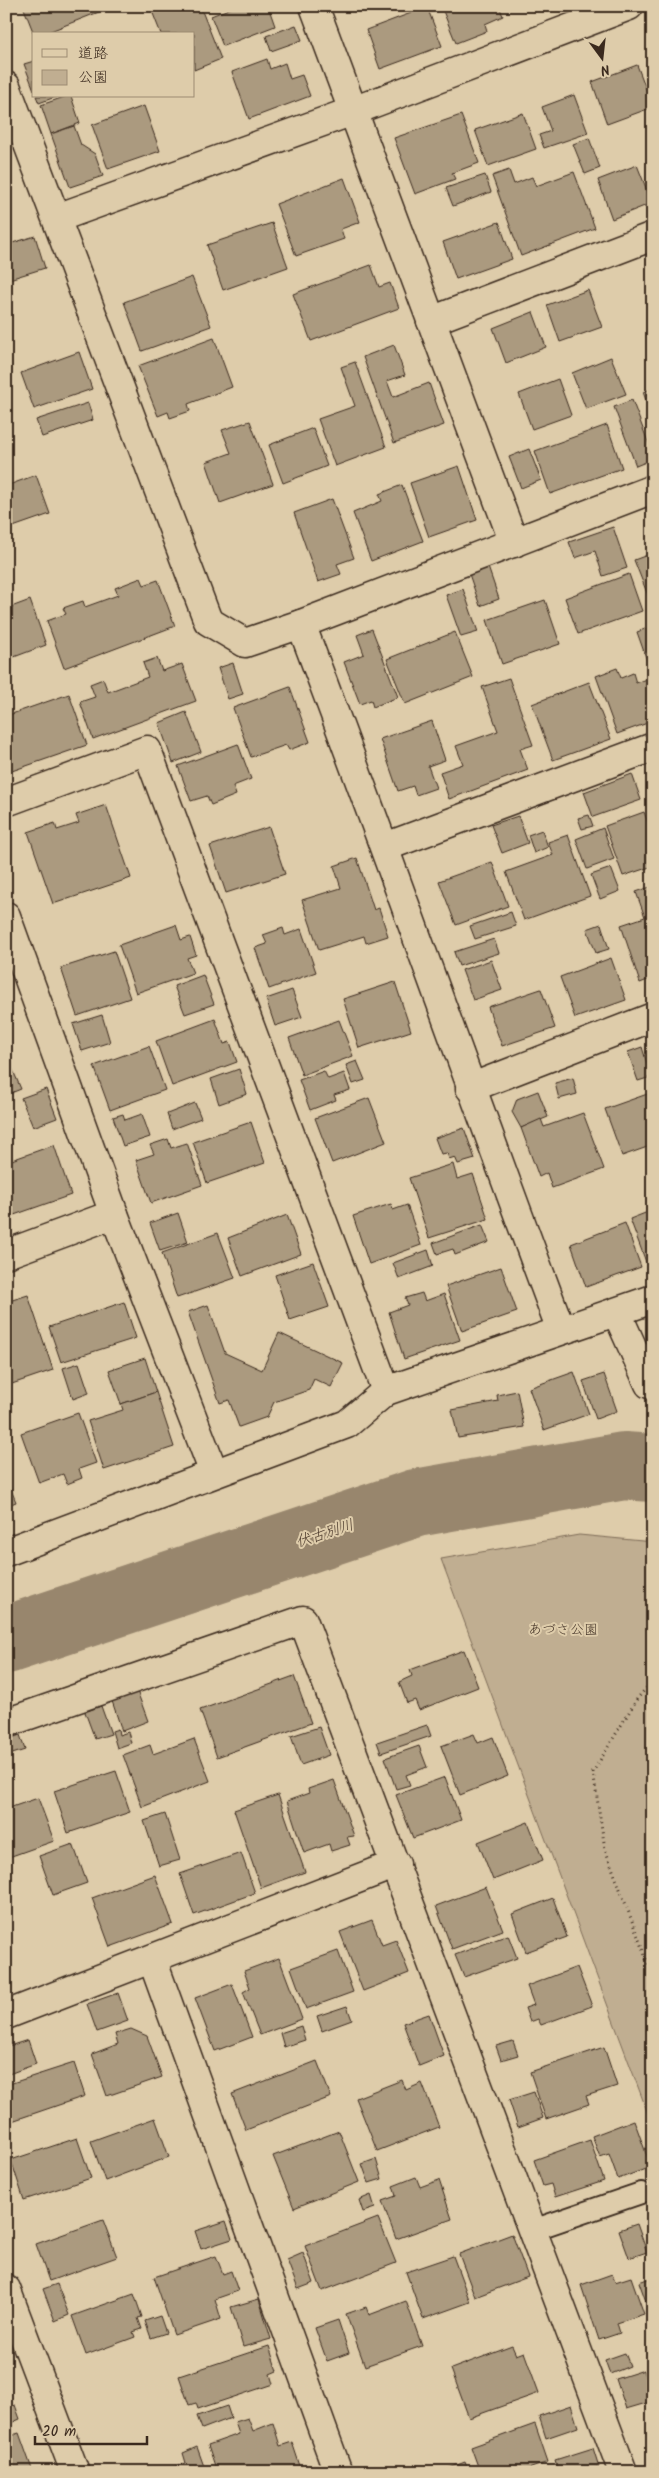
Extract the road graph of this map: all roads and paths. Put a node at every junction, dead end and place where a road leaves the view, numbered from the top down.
1 (314, 6) edge
2 (629, 6) edge
3 (6, 86) edge
4 (353, 111) junction
5 (57, 218) junction
6 (653, 236) edge
7 (431, 321) junction
8 (653, 489) edge
9 (514, 543) junction
10 (302, 624) junction
11 (653, 747) edge
12 (6, 802) edge
13 (385, 847) junction
14 (6, 916) edge
15 (653, 1017) edge
16 (470, 1088) junction
17 (114, 1214) junction
18 (6, 1254) edge
19 (653, 1299) edge
20 (617, 1313) junction
21 (561, 1330) junction
22 (653, 1385) edge
23 (386, 1390) junction
24 (214, 1473) junction
25 (6, 1552) edge
26 (653, 1680) edge
27 (6, 1723) edge
28 (396, 1864) junction
29 (152, 1959) junction
30 (653, 1977) edge
31 (6, 2015) edge
32 (641, 2193) dead end
33 (533, 2230) junction
34 (6, 2289) edge
35 (75, 2472) edge
36 (338, 2472) edge
37 (624, 2472) edge

1 - 4 street
2 - 4 street
3 - 5 street
4 - 5 street
4 - 7 street
5 - 10 street
6 - 7 street
7 - 9 street
8 - 9 street
9 - 10 street
10 - 13 street
11 - 13 street
12 - 23 street
13 - 16 street
14 - 17 street
15 - 16 street
16 - 21 street
17 - 18 street
17 - 24 street
19 - 20 street
20 - 21 street
20 - 22 street
21 - 23 street
23 - 24 street
24 - 25 street
26 - 30 path
27 - 28 street
28 - 29 street
28 - 33 street
29 - 31 street
29 - 36 street
32 - 33 lane
33 - 37 street
34 - 35 street

